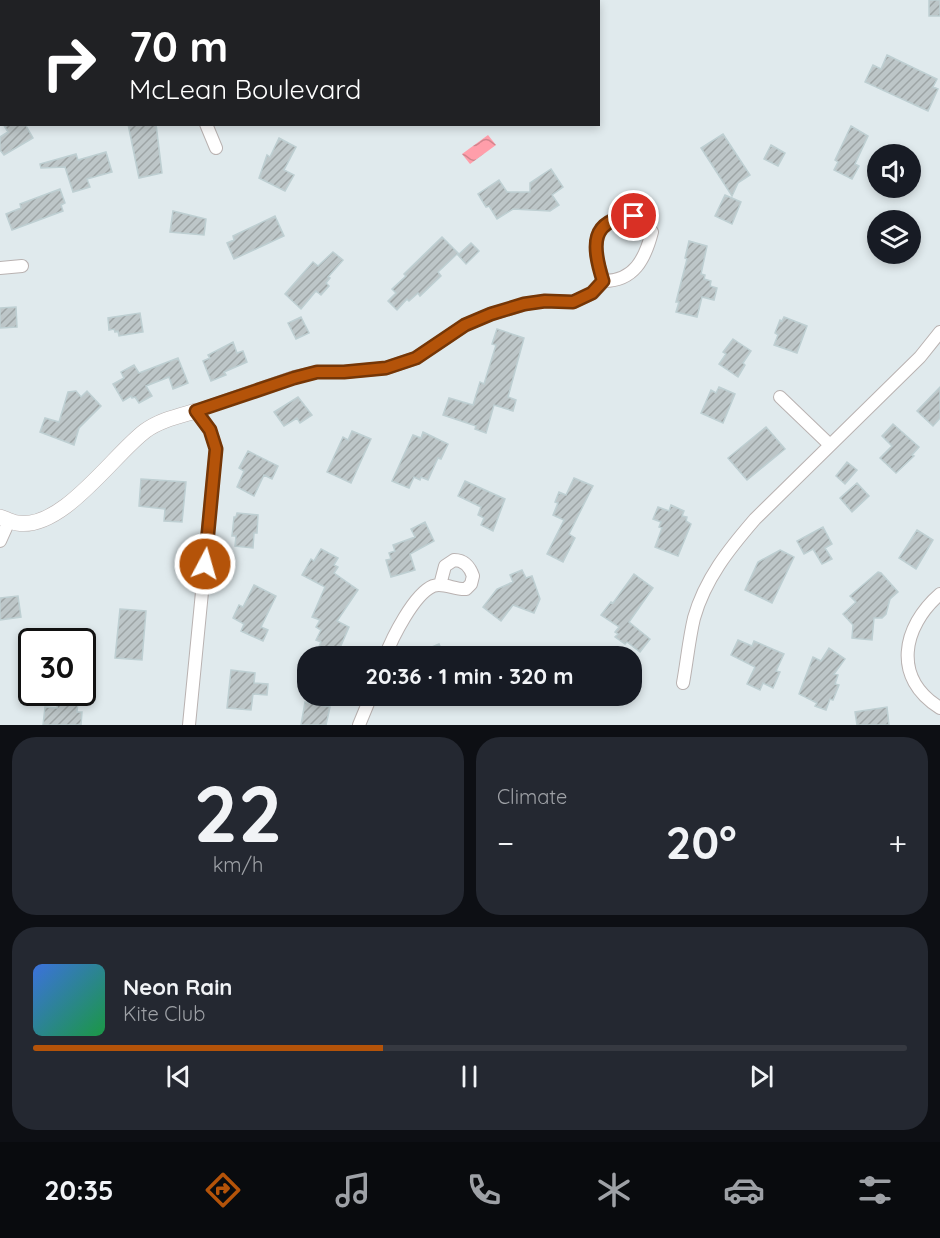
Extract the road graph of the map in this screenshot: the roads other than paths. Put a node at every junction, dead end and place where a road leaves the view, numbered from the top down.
1 (207, 126) edge
2 (216, 148) dead end
3 (22, 266) dead end
4 (0, 268) edge
5 (603, 281) junction
6 (940, 332) edge
7 (780, 397) dead end
8 (196, 411) junction
9 (830, 445) junction
10 (5, 519) edge
11 (0, 541) edge
12 (440, 585) dead end
13 (940, 594) edge
14 (389, 646) edge
15 (684, 683) dead end
16 (367, 706) edge
17 (940, 708) edge
18 (189, 725) edge
19 (359, 725) edge

1 - 2 street
3 - 4 street
5 - 5 street
5 - 8 street
6 - 9 street
7 - 9 street
8 - 10 street
8 - 18 street
9 - 15 street
10 - 11 street
12 - 14 street
13 - 17 street
16 - 19 street

